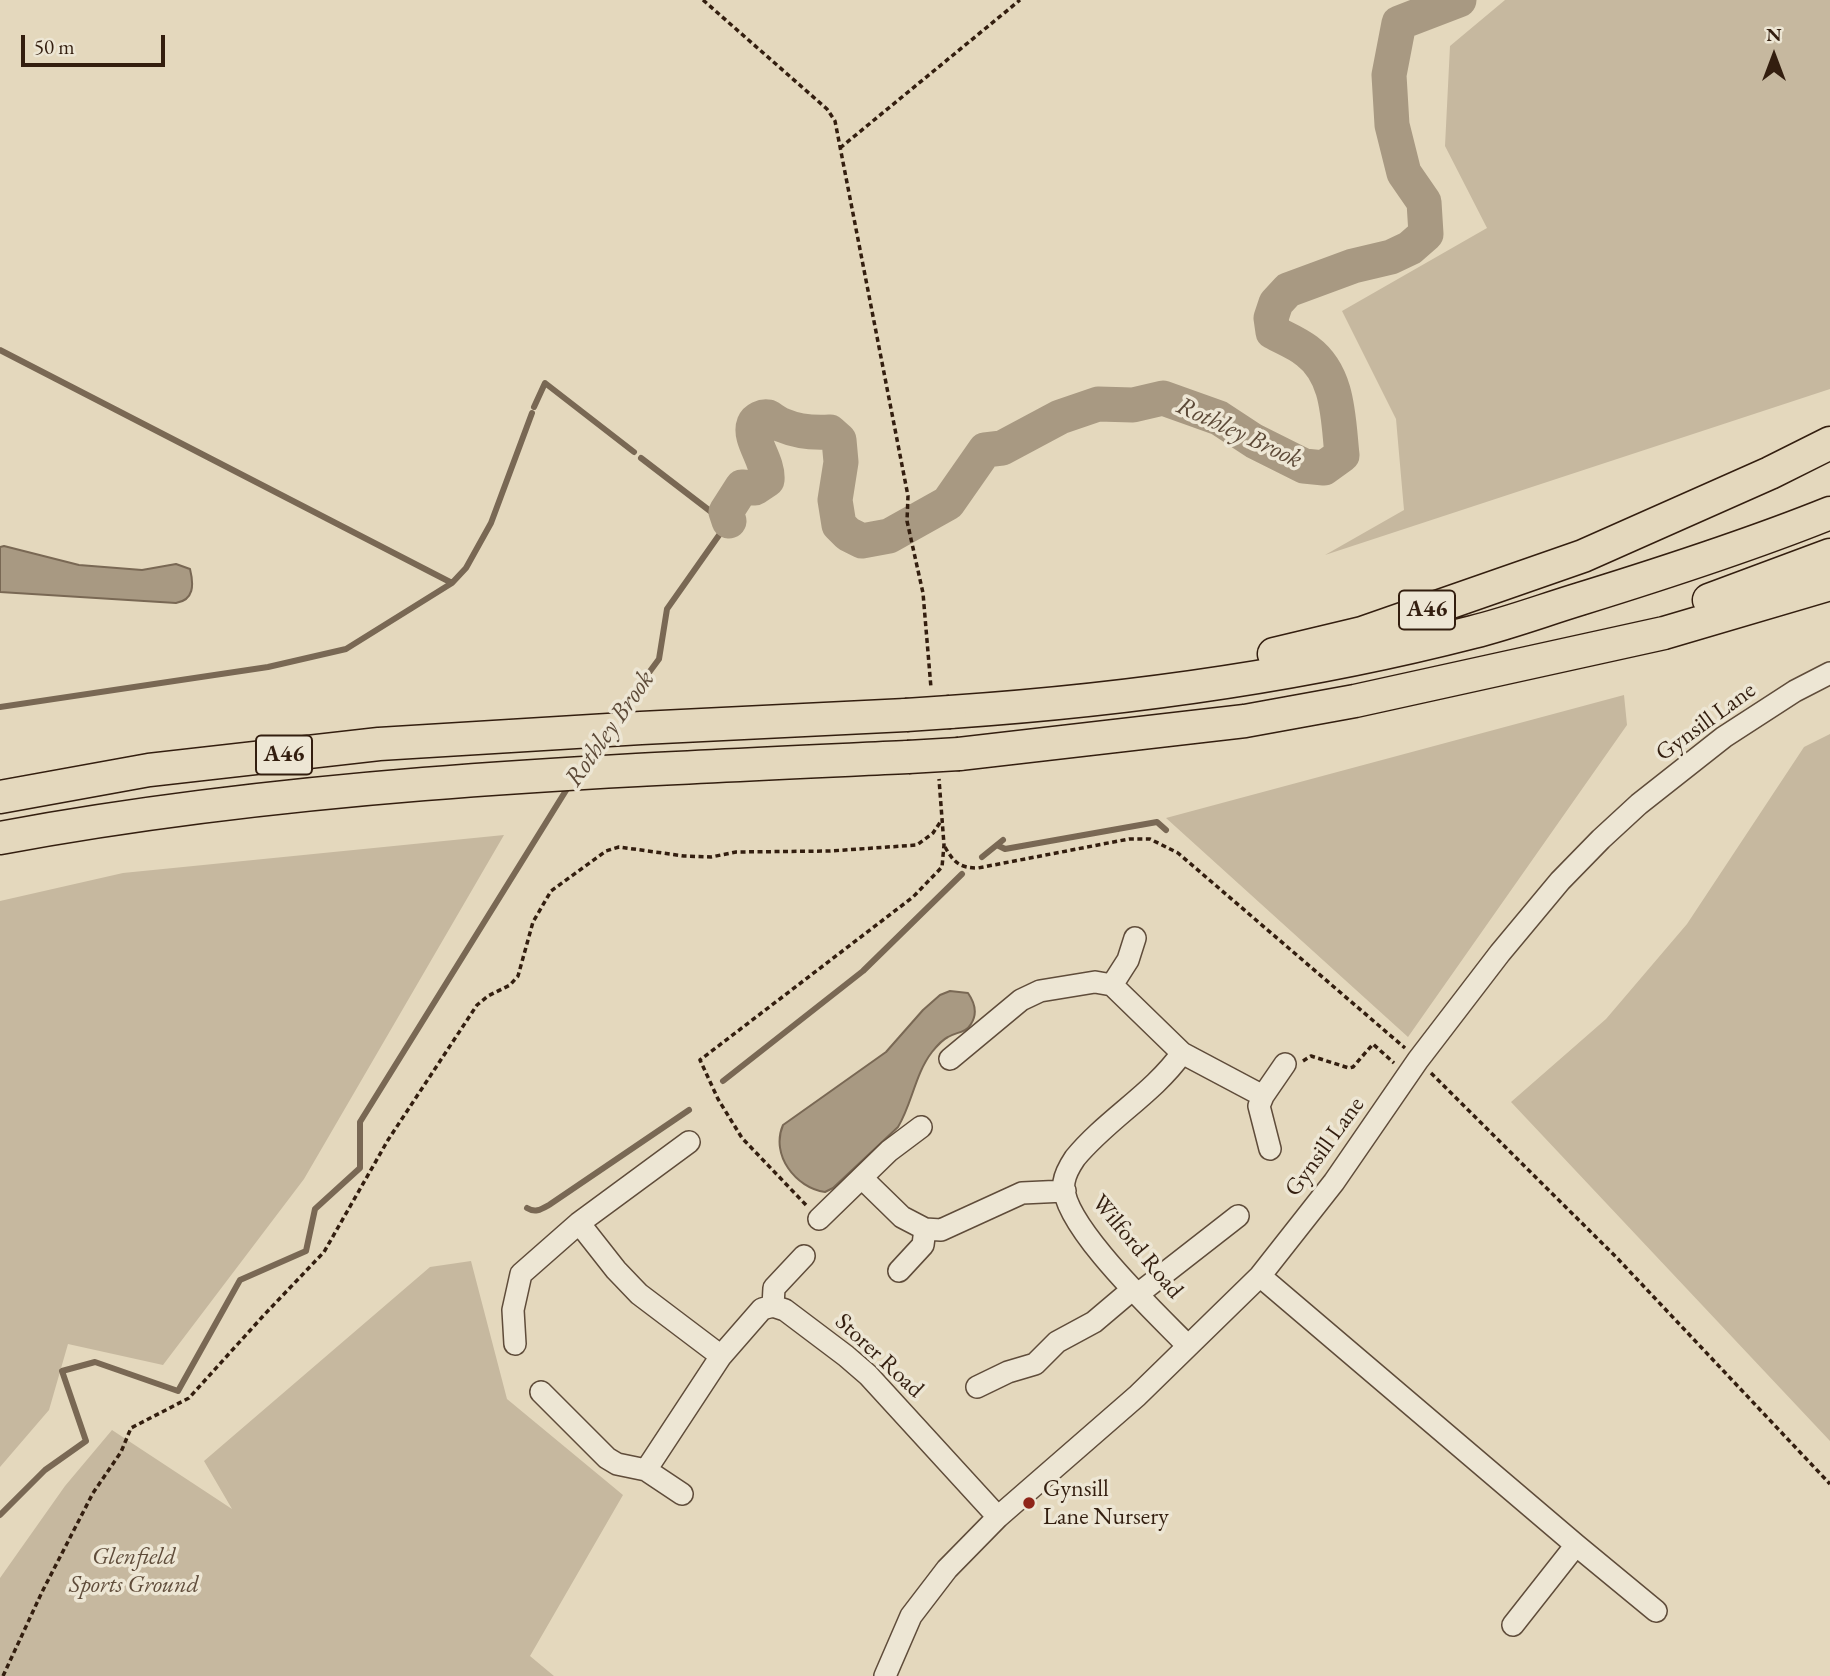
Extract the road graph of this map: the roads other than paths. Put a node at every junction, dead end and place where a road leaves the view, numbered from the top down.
1 (1830, 443) edge
2 (1830, 513) edge
3 (1830, 555) edge
4 (1830, 584) edge
5 (1515, 664) junction
6 (1830, 673) edge
7 (1001, 709) junction
8 (0, 797) edge
9 (8, 837) edge
10 (1135, 938) dead end
11 (1112, 985) junction
12 (1182, 1053) junction
13 (950, 1059) dead end
14 (1284, 1066) road end
15 (1263, 1096) junction
16 (921, 1127) dead end
17 (689, 1142) dead end
18 (1270, 1149) dead end
19 (862, 1178) junction
20 (1065, 1191) junction
21 (1238, 1216) dead end
22 (819, 1219) road end
23 (579, 1223) junction
24 (925, 1229) junction
25 (804, 1256) dead end
26 (899, 1271) dead end
27 (1260, 1276) junction
28 (1136, 1292) junction
29 (773, 1306) junction
30 (515, 1344) dead end
31 (1188, 1346) junction
32 (721, 1356) junction
33 (977, 1387) dead end
34 (541, 1391) dead end
35 (646, 1470) junction
36 (682, 1494) dead end
37 (998, 1517) junction
38 (1576, 1545) junction
39 (1656, 1611) dead end
40 (1513, 1625) dead end
41 (885, 1676) edge

1 - 7 highway, A46
2 - 7 highway, A46
3 - 5 highway, A46
4 - 5 highway, A46
5 - 9 highway, A46, bridge
6 - 27 street, Gynsill Lane
7 - 8 highway, A46
10 - 11 street
11 - 12 street
11 - 13 street
12 - 15 street
12 - 20 street, Wilford Road
14 - 15 street
15 - 18 street
16 - 19 street
17 - 23 street
19 - 22 street
19 - 24 street
20 - 24 street
20 - 28 street, Wilford Road
21 - 28 street
23 - 30 street
23 - 32 street
24 - 26 street
25 - 29 street
27 - 31 street, Gynsill Lane
27 - 38 street
28 - 31 street, Wilford Road
28 - 33 street
29 - 32 street
29 - 37 street, Storer Road
31 - 37 street, Gynsill Lane
32 - 35 street
34 - 35 street
35 - 36 street
37 - 41 street, Gynsill Lane
38 - 39 street
38 - 40 street

